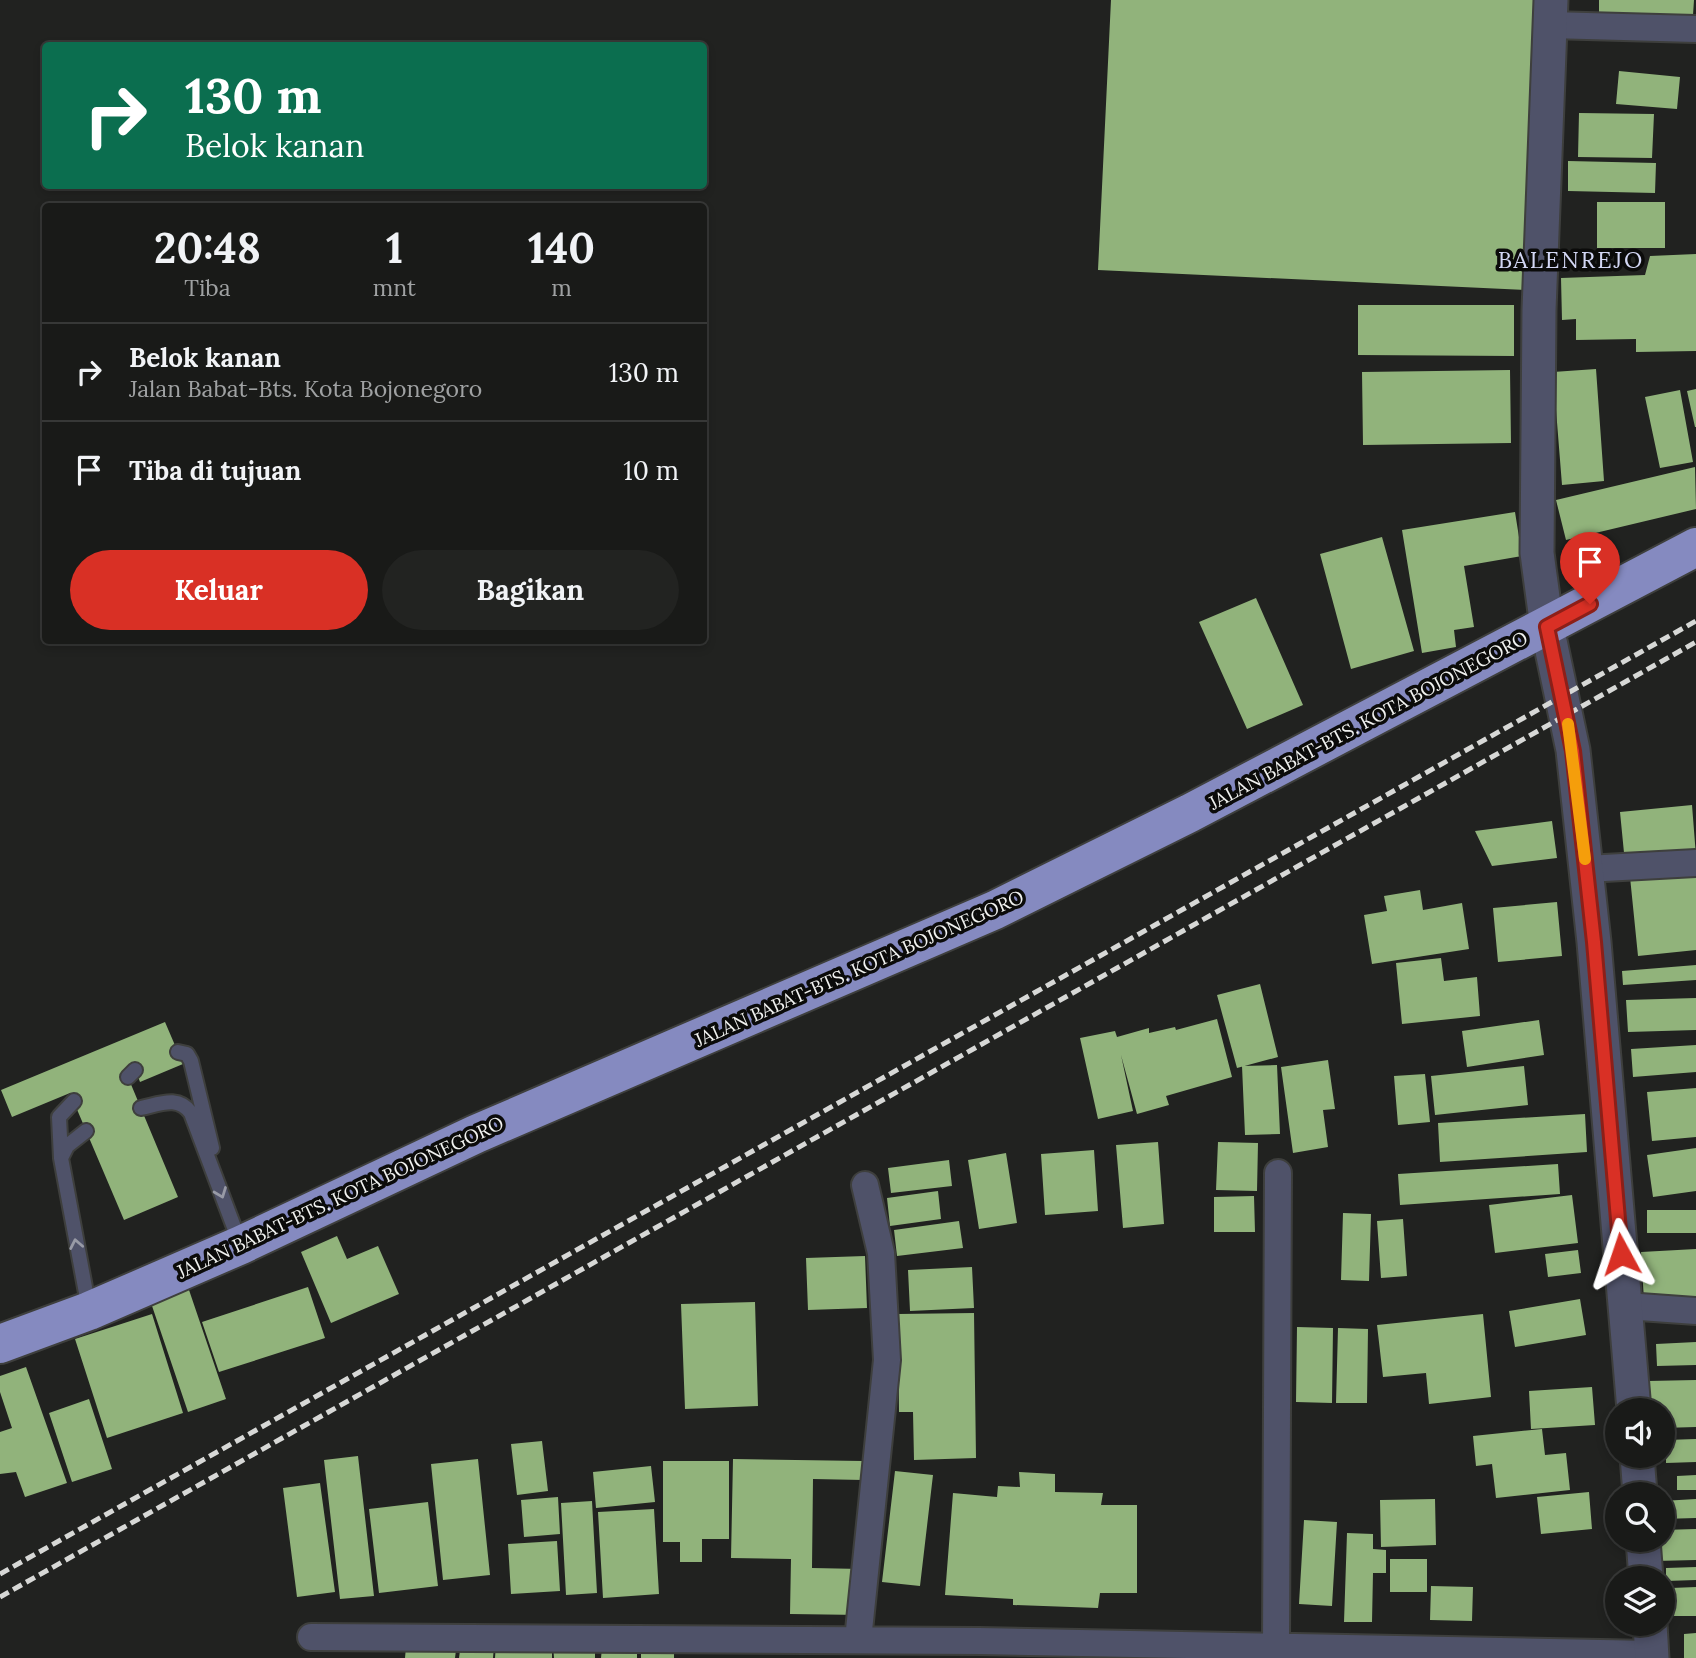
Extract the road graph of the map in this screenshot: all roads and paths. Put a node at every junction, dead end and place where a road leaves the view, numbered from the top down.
1 (1551, 13) edge
2 (1696, 29) edge
3 (1696, 547) edge
4 (1547, 627) junction
5 (1696, 863) edge
6 (1586, 869) junction
7 (178, 1052) dead end
8 (74, 1101) dead end
9 (141, 1108) dead end
10 (86, 1131) dead end
11 (61, 1158) junction
12 (212, 1168) junction
13 (1278, 1173) dead end
14 (865, 1185) dead end
15 (241, 1245) junction
16 (1626, 1306) junction
17 (89, 1311) junction
18 (1696, 1311) edge
19 (0, 1344) edge
20 (1633, 1398) edge
21 (312, 1637) dead end
22 (859, 1640) junction
23 (1651, 1645) edge
24 (1289, 1650) edge

1 - 2 street
1 - 4 street
3 - 4 highway, JALAN BABAT-BTS. KOTA BOJONEGORO
4 - 6 street
4 - 15 highway, JALAN BABAT-BTS. KOTA BOJONEGORO
5 - 6 street
6 - 16 street
7 - 12 lane
8 - 11 lane
9 - 12 lane
10 - 11 lane
17 -> 11 lane
12 -> 15 lane
13 - 24 street
14 - 22 street
15 - 17 highway, JALAN BABAT-BTS. KOTA BOJONEGORO
16 - 18 street
16 - 20 street
17 - 19 highway, JALAN BABAT-BTS. KOTA BOJONEGORO
21 - 22 street
22 - 24 street
23 - 24 street

